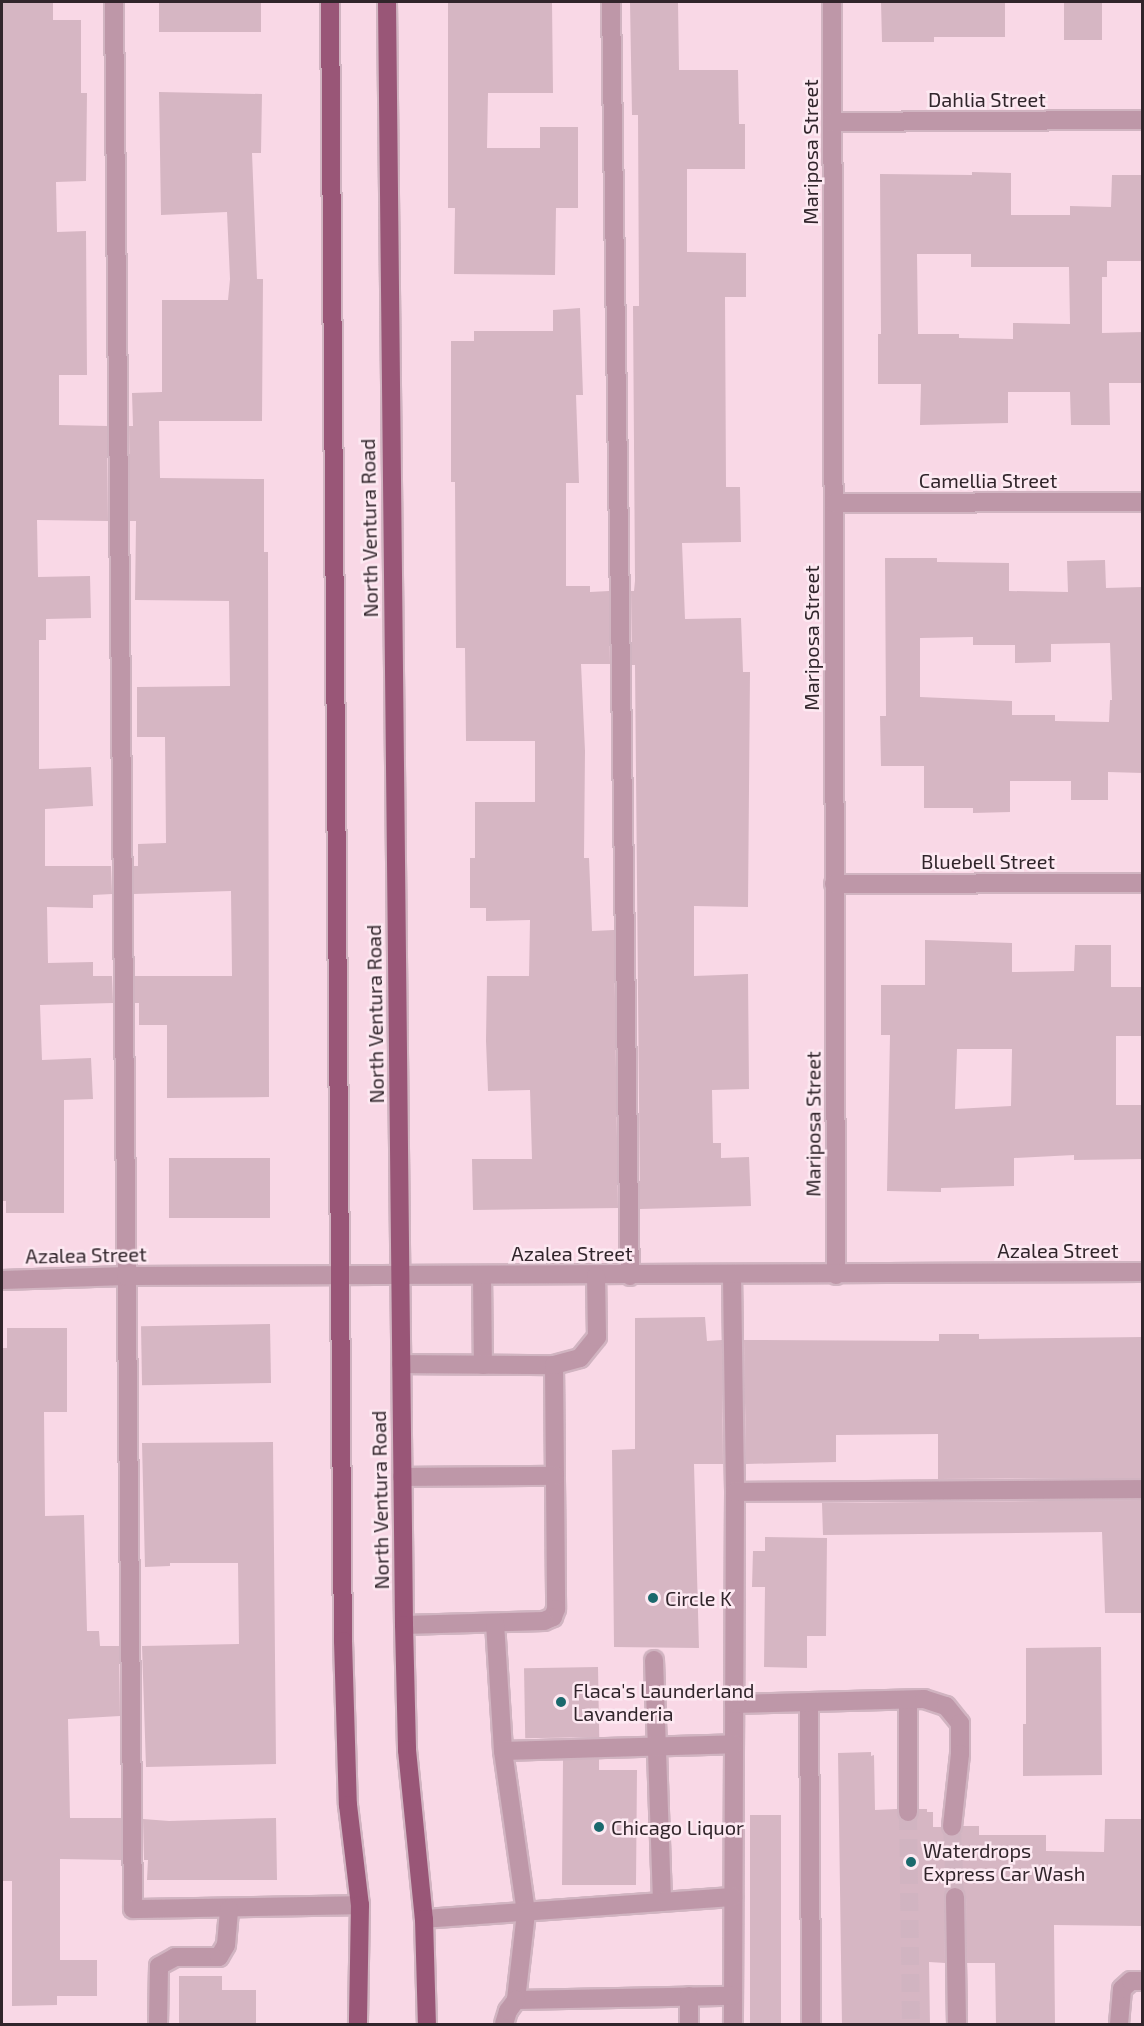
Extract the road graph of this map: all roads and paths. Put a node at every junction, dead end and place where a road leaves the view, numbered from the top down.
1 (114, 2) edge
2 (330, 2) edge
3 (387, 2) edge
4 (610, 2) edge
5 (832, 2) edge
6 (1143, 120) edge
7 (832, 122) junction
8 (1143, 502) edge
9 (834, 503) junction
10 (1143, 883) edge
11 (834, 884) junction
12 (1143, 1272) edge
13 (400, 1275) junction
14 (482, 1275) junction
15 (732, 1275) junction
16 (836, 1275) junction
17 (126, 1276) junction
18 (340, 1276) junction
19 (596, 1276) junction
20 (630, 1276) junction
21 (2, 1280) edge
22 (401, 1365) junction
23 (483, 1365) junction
24 (554, 1365) junction
25 (555, 1476) junction
26 (402, 1477) junction
27 (1143, 1489) edge
28 (735, 1492) junction
29 (495, 1623) junction
30 (404, 1625) junction
31 (654, 1660) dead end
32 (908, 1700) junction
33 (808, 1702) junction
34 (734, 1704) junction
35 (734, 1744) junction
36 (658, 1746) junction
37 (503, 1751) junction
38 (908, 1812) tunnel mouth
39 (952, 1827) tunnel mouth
40 (733, 1897) junction
41 (955, 1897) tunnel mouth
42 (662, 1902) junction
43 (360, 1905) junction
44 (229, 1909) junction
45 (526, 1912) junction
46 (424, 1919) junction
47 (1143, 1981) edge
48 (689, 1996) junction
49 (733, 1996) junction
50 (516, 2000) junction
51 (158, 2025) edge
52 (358, 2025) edge
53 (427, 2025) edge
54 (504, 2025) edge
55 (689, 2025) edge
56 (733, 2025) edge
57 (811, 2025) edge
58 (957, 2025) edge
59 (1119, 2025) edge

1 - 17 street
2 - 18 main road, North Ventura Road
3 - 13 main road, North Ventura Road
4 - 20 street
5 - 7 street, Mariposa Street
6 - 7 street, Dahlia Street
7 - 9 street, Mariposa Street
8 - 9 street, Camellia Street
9 - 11 street, Mariposa Street
10 - 11 street, Bluebell Street
11 - 16 street, Mariposa Street
12 - 16 street, Azalea Street
13 - 14 street, Azalea Street
13 - 18 street, Azalea Street
13 - 22 main road, North Ventura Road
14 - 19 street, Azalea Street
14 - 23 street
15 - 16 street, Azalea Street
15 - 20 street, Azalea Street
15 - 28 street
17 - 18 street, Azalea Street
17 - 21 street, Azalea Street
17 - 44 street
18 - 43 main road, North Ventura Road
19 - 20 street, Azalea Street
19 - 24 street
22 - 23 street
22 - 26 main road, North Ventura Road
23 - 24 street
24 - 25 street
25 - 26 street
25 - 29 street
26 - 30 main road, North Ventura Road
27 - 28 street
28 - 34 street
29 - 30 street
29 - 37 street
30 - 46 main road, North Ventura Road
31 - 36 street
32 - 33 street
32 - 38 street
32 - 39 street
33 - 34 street
33 - 57 street
34 - 35 street
35 - 36 street
35 - 40 street
36 - 37 street
36 - 42 street
37 - 45 street
40 - 42 street
40 - 49 street
41 - 58 street
42 - 45 street
43 - 44 street
43 - 52 main road, North Ventura Road
44 - 51 street
45 - 46 street
45 - 50 street
46 - 53 main road, North Ventura Road
47 - 59 street
48 - 49 street
48 - 50 street
48 - 55 street
49 - 56 street
50 - 54 street

